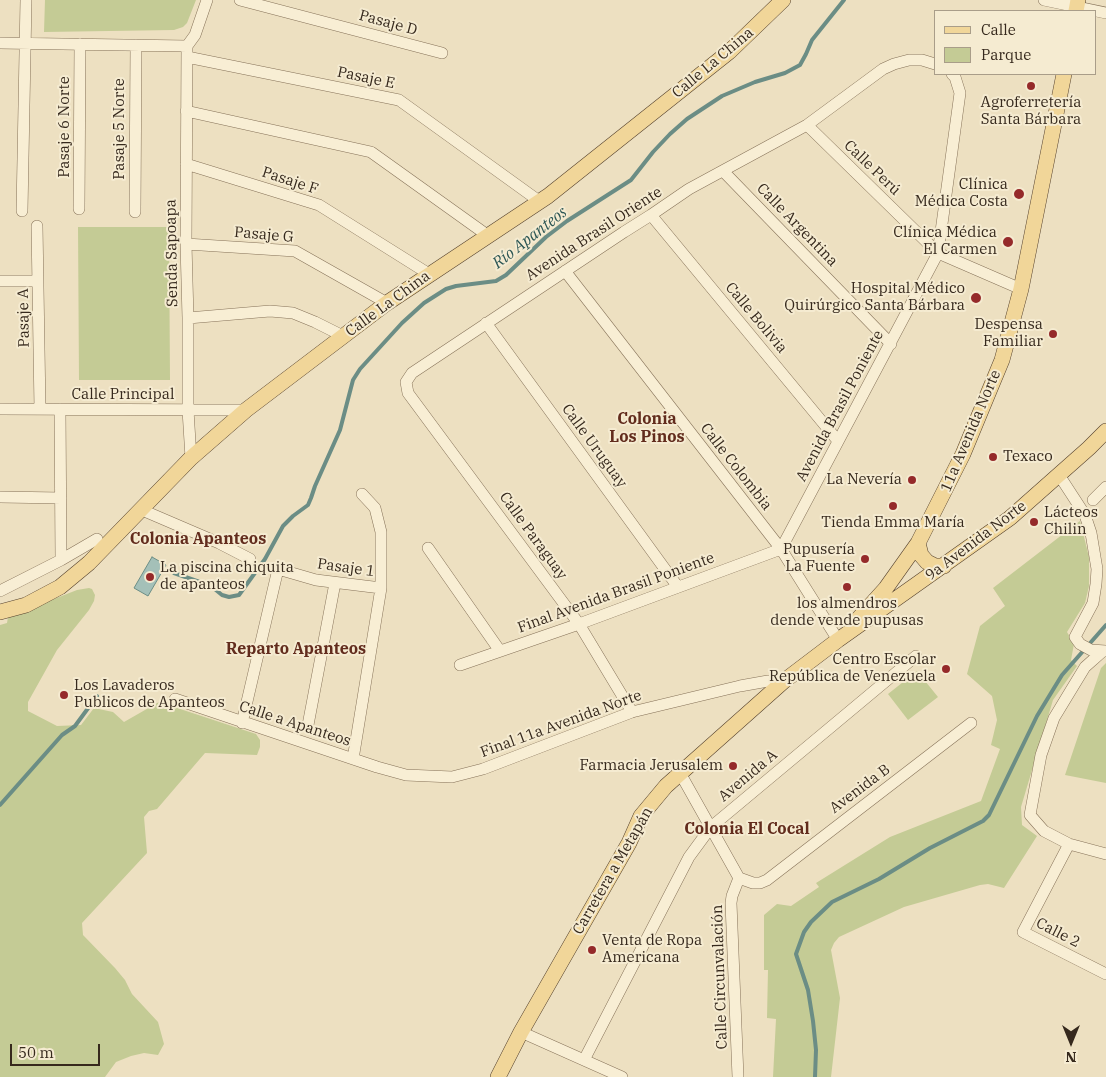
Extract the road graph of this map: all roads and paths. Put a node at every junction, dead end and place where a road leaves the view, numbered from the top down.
1 (26, 0) edge
2 (207, 0) edge
3 (240, 0) edge
4 (783, 0) edge
5 (1044, 0) edge
6 (1077, 6) edge
7 (1094, 10) edge
8 (0, 44) edge
9 (25, 44) junction
10 (80, 44) junction
11 (136, 45) junction
12 (186, 51) junction
13 (442, 53) dead end
14 (934, 64) edge
15 (953, 75) edge
16 (1064, 75) edge
17 (186, 111) junction
18 (807, 125) junction
19 (186, 164) junction
20 (723, 171) junction
21 (539, 201) junction
22 (79, 209) dead end
23 (22, 211) dead end
24 (135, 212) dead end
25 (651, 215) junction
26 (37, 226) dead end
27 (487, 235) junction
28 (186, 244) junction
29 (938, 253) junction
30 (565, 271) junction
31 (429, 274) junction
32 (0, 281) edge
33 (38, 281) junction
34 (1020, 289) junction
35 (387, 303) junction
36 (188, 318) junction
37 (486, 323) junction
38 (342, 336) junction
39 (891, 344) junction
40 (406, 382) joint
41 (0, 409) edge
42 (40, 409) junction
43 (60, 409) junction
44 (188, 410) junction
45 (246, 410) junction
46 (1106, 431) edge
47 (838, 441) junction
48 (191, 458) junction
49 (1059, 475) junction
50 (1106, 488) edge
51 (362, 494) dead end
52 (0, 497) edge
53 (61, 498) junction
54 (1093, 500) dead end
55 (142, 510) junction
56 (97, 539) dead end
57 (918, 543) junction
58 (428, 548) dead end
59 (781, 549) junction
60 (250, 559) dead end
61 (61, 560) junction
62 (944, 566) junction
63 (335, 583) junction
64 (678, 587) junction
65 (381, 588) junction
66 (0, 591) edge
67 (0, 612) edge
68 (579, 624) junction
69 (838, 640) junction
70 (500, 651) junction
71 (1105, 651) edge
72 (916, 656) dead end
73 (460, 665) dead end
74 (784, 681) junction
75 (175, 699) dead end
76 (632, 712) junction
77 (242, 723) junction
78 (972, 723) dead end
79 (308, 725) dead end
80 (353, 759) junction
81 (377, 767) joint
82 (680, 773) junction
83 (711, 826) junction
84 (1069, 844) junction
85 (1106, 854) edge
86 (739, 878) junction
87 (1106, 974) edge
88 (521, 1032) junction
89 (584, 1060) junction
90 (498, 1077) edge
91 (622, 1077) edge
92 (738, 1077) edge

1 - 9 street
2 - 12 street
3 - 13 street, Pasaje D
4 - 21 main road, Calle La China
5 - 6 street
6 - 7 street
8 - 9 street, Pasaje E
9 - 10 street, Pasaje E
9 - 23 street
10 - 11 street, Pasaje E
10 - 22 street, Pasaje 6 Norte
11 - 12 street, Pasaje E
11 - 24 street, Pasaje 5 Norte
12 - 17 street, Senda Sapoapa
12 - 21 street, Pasaje E
14 - 18 street
15 - 29 street, Avenida Brasil Poniente
16 - 34 main road, 11a Avenida Norte
17 - 19 street, Senda Sapoapa
17 - 27 street
18 - 20 street, Avenida Brasil Oriente
18 - 29 street, Calle Perú
19 - 28 street, Senda Sapoapa
19 - 31 street, Pasaje F
20 - 25 street, Avenida Brasil Oriente
20 - 39 street, Calle Argentina
21 - 27 main road, Calle La China
25 - 30 street, Avenida Brasil Oriente
25 - 47 street, Calle Bolivia
26 - 33 street, Pasaje A
27 - 31 main road, Calle La China
28 - 35 street, Pasaje G
28 - 36 street, Senda Sapoapa
29 - 34 street, Calle Perú
29 - 39 street, Avenida Brasil Poniente
30 - 37 street, Avenida Brasil Oriente
30 - 59 street, Calle Colombia
31 - 35 main road, Calle La China
32 - 33 street
33 - 42 street, Pasaje A
34 - 57 main road, 11a Avenida Norte
35 - 38 main road, Calle La China
36 - 38 street
36 - 44 street, Senda Sapoapa
37 - 40 street, Avenida Brasil Oriente
37 - 64 street, Calle Uruguay
38 - 45 main road, Calle La China
39 - 47 street, Avenida Brasil Poniente
40 - 68 street, Calle Paraguay
41 - 42 street, Calle Principal
42 - 43 street, Calle Principal
43 - 44 street, Calle Principal
43 - 53 street
44 - 45 street, Calle Principal
44 - 48 street, Senda Sapoapa
45 - 48 main road, Calle La China
46 - 49 main road, 9a Avenida Norte
47 - 59 street, Avenida Brasil Poniente
48 - 55 main road, Calle La China
49 - 62 main road, 9a Avenida Norte
49 - 71 street
50 - 54 street
51 - 65 street
52 - 53 street
53 - 61 street
55 - 60 street
55 - 67 main road, Calle La China
56 - 61 street
57 - 62 main road
57 - 69 main road, 11a Avenida Norte
58 - 70 street
59 - 64 street, Final Avenida Brasil Poniente
59 - 69 street, Calle Colombia
61 - 66 street
62 - 69 main road, 9a Avenida Norte
63 - 65 street, Pasaje 1
63 - 77 street, Pasaje 1
63 - 79 street
64 - 68 street, Final Avenida Brasil Poniente
65 - 80 street
68 - 70 street, Final Avenida Brasil Poniente
68 - 76 street, Calle Paraguay
69 - 74 main road, Carretera a Metapán
70 - 73 street, Final Avenida Brasil Poniente
71 - 84 street
72 - 83 street, Avenida A
74 - 76 street, Final 11a Avenida Norte
74 - 82 main road, Carretera a Metapán
75 - 77 street, Calle a Apanteos
76 - 81 street, Final 11a Avenida Norte
77 - 80 street, Calle a Apanteos
78 - 86 street, Avenida B
80 - 81 street, Calle a Apanteos
82 - 83 street
82 - 88 main road, Carretera a Metapán
83 - 86 street
83 - 89 street, Avenida A
84 - 85 street
84 - 87 street, Calle 2
86 - 92 street, Calle Circunvalación
88 - 89 street
88 - 90 main road, Carretera a Metapán
89 - 91 street

